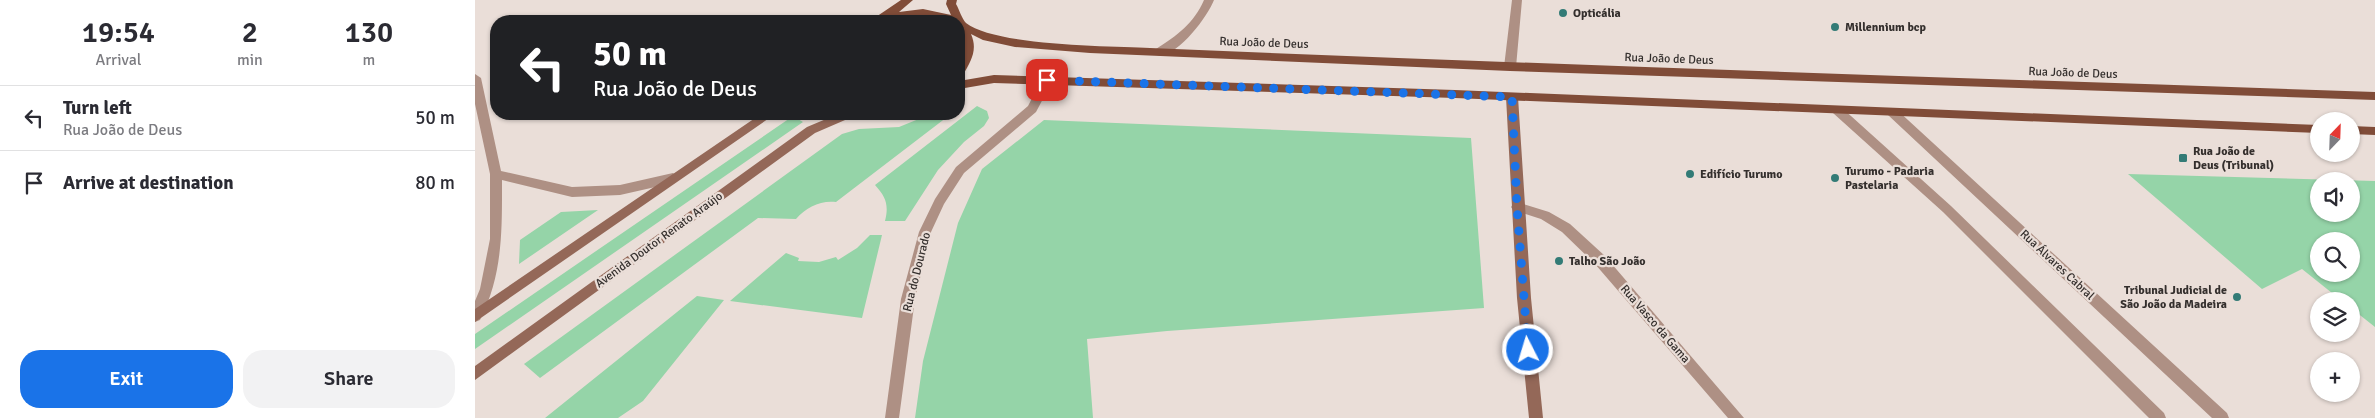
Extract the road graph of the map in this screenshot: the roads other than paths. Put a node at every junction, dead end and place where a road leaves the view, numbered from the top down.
1 (908, 0) edge
2 (952, 0) edge
3 (1209, 0) edge
4 (1517, 0) edge
5 (886, 15) edge
6 (905, 15) edge
7 (933, 15) edge
8 (957, 15) edge
9 (965, 25) edge
10 (965, 31) edge
11 (1160, 52) junction
12 (965, 64) edge
13 (1510, 67) junction
14 (475, 78) edge
15 (1047, 80) junction
16 (965, 84) edge
17 (2375, 96) edge
18 (1512, 97) junction
19 (1837, 110) junction
20 (1892, 112) junction
21 (760, 120) edge
22 (834, 120) edge
23 (2310, 129) edge
24 (2360, 130) edge
25 (2375, 131) edge
26 (496, 174) junction
27 (673, 178) junction
28 (1517, 207) junction
29 (475, 316) edge
30 (475, 374) edge
31 (892, 418) edge
32 (1535, 418) edge
33 (1737, 418) edge
34 (2159, 418) edge
35 (2222, 418) edge

1 - 5 main road
2 - 8 main road
3 - 11 street
4 - 13 street
6 - 7 main road
9 - 11 main road, Rua João de Deus
10 - 12 main road
11 - 13 main road, Rua João de Deus
13 - 17 main road, Rua João de Deus
14 - 26 street
15 - 16 main road
15 - 18 main road
15 - 31 street, Rua do Dourado
18 - 19 main road
18 - 28 main road
19 - 20 main road
19 - 34 street
20 - 23 main road
20 - 35 street, Rua Álvares Cabral
21 - 27 main road
22 - 30 main road, Avenida Doutor Renato Araújo
24 - 25 main road
26 - 27 street
26 - 29 street
27 - 29 main road
28 - 32 main road
28 - 33 street, Rua Vasco da Gama

